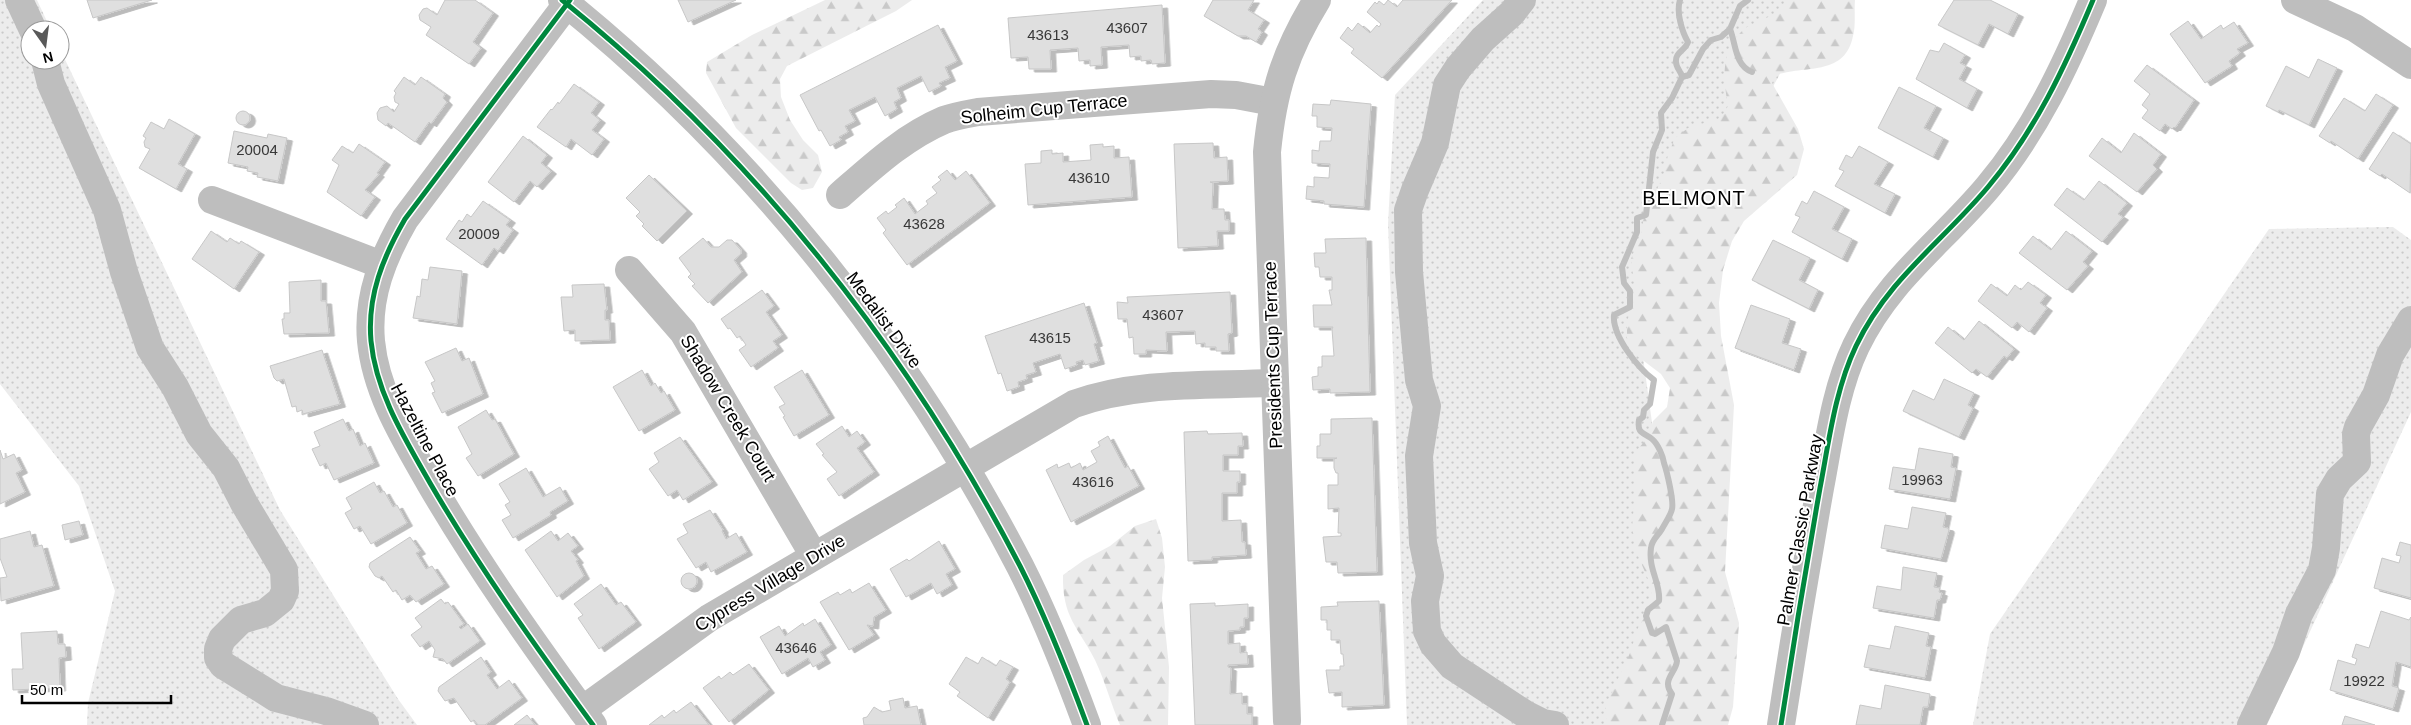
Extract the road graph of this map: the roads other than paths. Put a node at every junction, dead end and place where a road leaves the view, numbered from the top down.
1 (19, 0) edge
2 (1317, 0) edge
3 (1522, 0) edge
4 (2093, 0) edge
5 (2295, 0) edge
6 (566, 1) edge
7 (28, 20) edge
8 (2411, 65) edge
9 (48, 70) edge
10 (1273, 102) junction
11 (840, 195) dead end
12 (212, 200) dead end
13 (382, 265) junction
14 (629, 270) dead end
15 (2411, 320) edge
16 (1274, 383) junction
17 (966, 467) junction
18 (814, 556) junction
19 (587, 718) edge
20 (1287, 721) dead end
21 (366, 725) edge
22 (1088, 725) edge
23 (1555, 725) edge
24 (1782, 725) edge
25 (2251, 725) edge

1 - 7 street
2 - 10 street, Presidents Cup Terrace
3 - 23 street
4 - 24 street, Palmer Classic Parkway
5 - 8 street
6 - 13 street, Hazeltine Place
6 - 17 street, Medalist Drive
9 - 21 street
10 - 11 street, Solheim Cup Terrace
10 - 16 street, Presidents Cup Terrace
12 - 13 street
13 - 19 street, Hazeltine Place
14 - 18 street, Shadow Creek Court
15 - 25 street
16 - 17 street, Cypress Village Drive
16 - 20 street, Presidents Cup Terrace
17 - 18 street, Cypress Village Drive
17 - 22 street, Medalist Drive
18 - 19 street, Cypress Village Drive

